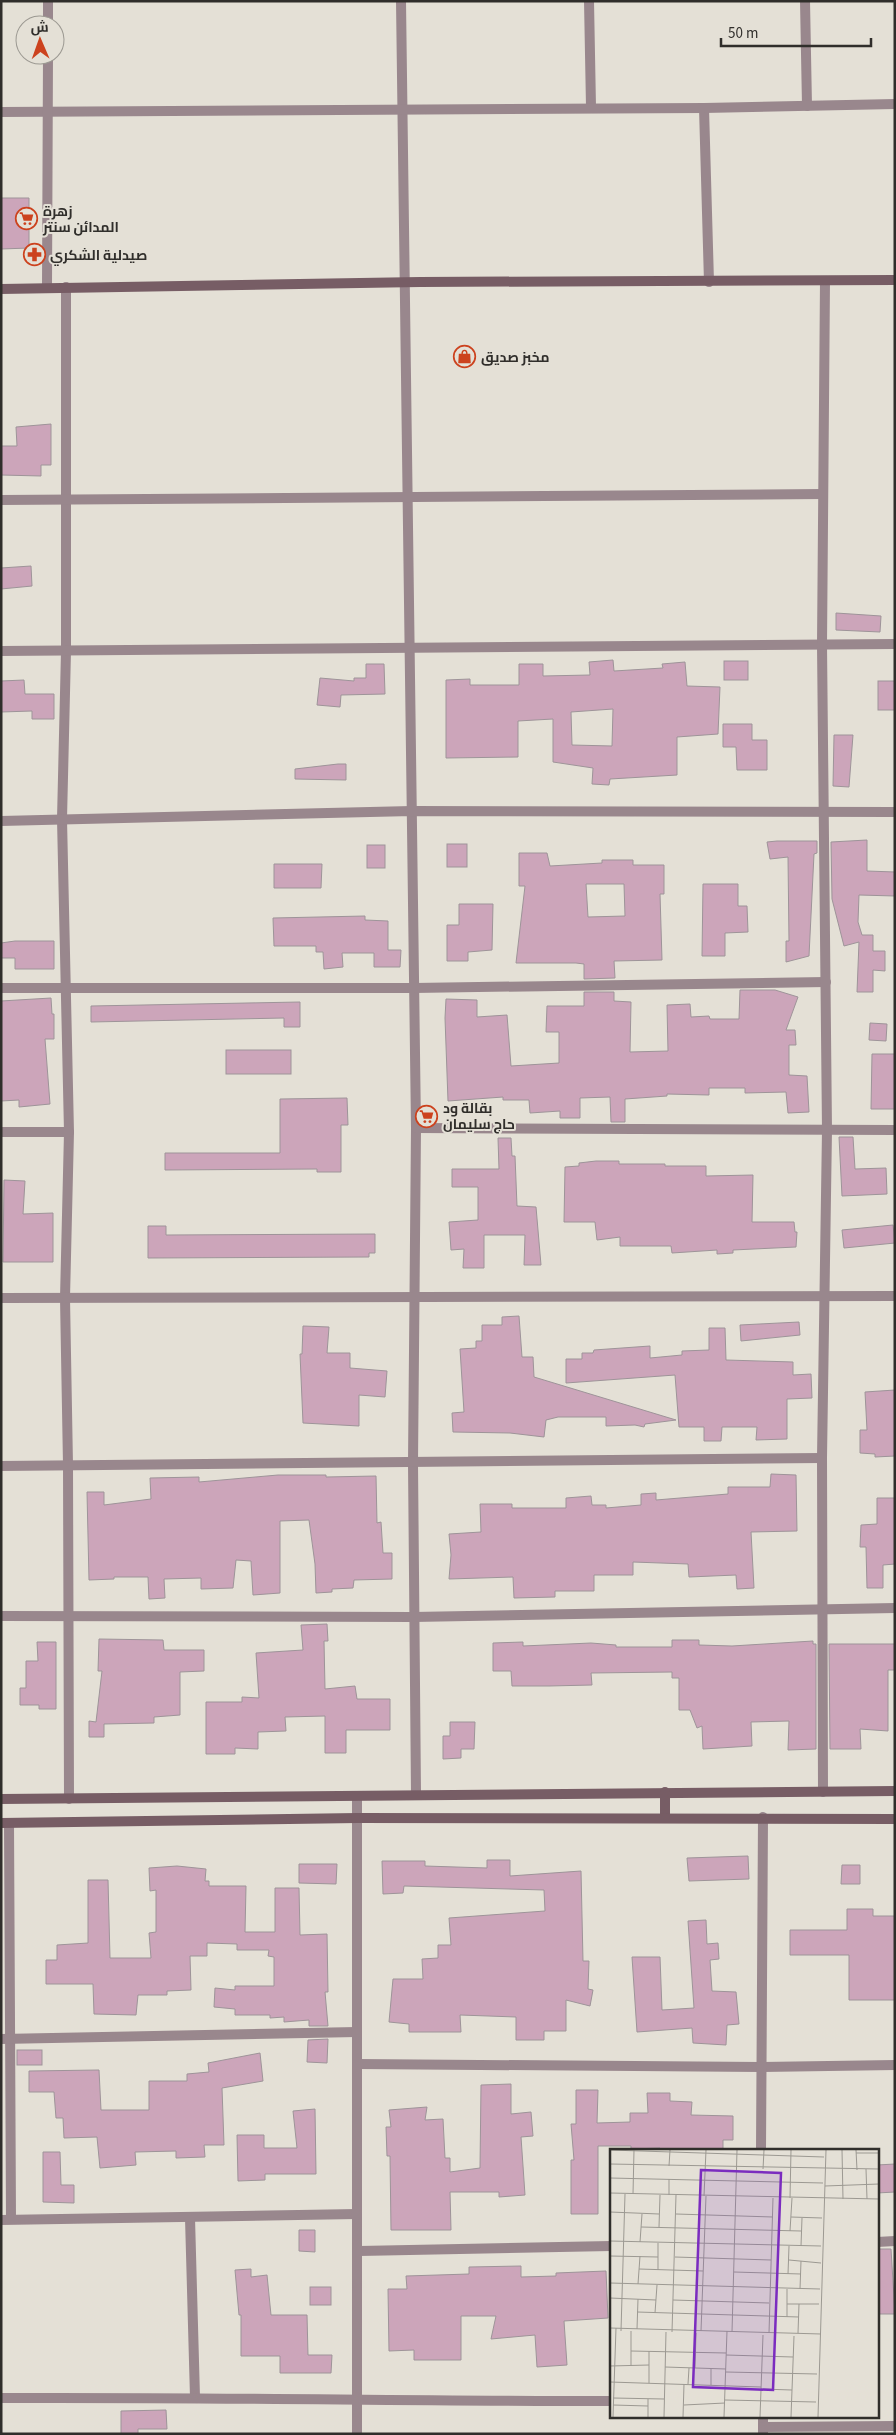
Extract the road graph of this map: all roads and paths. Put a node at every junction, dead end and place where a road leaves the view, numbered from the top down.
1 (48, 1) edge
2 (400, 1) edge
3 (589, 1) edge
4 (805, 1) edge
5 (48, 15) edge
6 (48, 65) edge
7 (895, 104) edge
8 (807, 106) junction
9 (591, 107) junction
10 (704, 108) junction
11 (401, 110) junction
12 (48, 111) junction
13 (1, 112) edge
14 (895, 280) edge
15 (825, 281) junction
16 (405, 282) junction
17 (709, 282) junction
18 (66, 287) junction
19 (1, 288) edge
20 (47, 288) junction
21 (823, 494) junction
22 (408, 495) junction
23 (67, 499) junction
24 (1, 500) edge
25 (895, 644) edge
26 (822, 645) junction
27 (410, 648) junction
28 (1, 651) edge
29 (66, 651) junction
30 (412, 811) junction
31 (824, 812) junction
32 (895, 812) edge
33 (62, 819) junction
34 (1, 821) edge
35 (826, 982) junction
36 (1, 988) edge
37 (414, 988) junction
38 (67, 989) junction
39 (416, 1128) junction
40 (827, 1130) junction
41 (895, 1130) edge
42 (1, 1132) edge
43 (69, 1132) junction
44 (895, 1296) edge
45 (414, 1297) junction
46 (823, 1297) junction
47 (1, 1298) edge
48 (65, 1298) junction
49 (822, 1458) junction
50 (413, 1463) junction
51 (68, 1465) junction
52 (1, 1466) edge
53 (895, 1608) edge
54 (822, 1610) junction
55 (1, 1616) edge
56 (69, 1616) junction
57 (413, 1617) junction
58 (895, 1791) edge
59 (665, 1792) junction
60 (823, 1792) junction
61 (416, 1794) junction
62 (358, 1796) junction
63 (1, 1800) edge
64 (69, 1800) junction
65 (665, 1817) junction
66 (763, 1817) junction
67 (358, 1818) junction
68 (895, 1819) edge
69 (5, 1822) edge
70 (357, 2032) junction
71 (6, 2039) edge
72 (356, 2064) junction
73 (895, 2065) edge
74 (761, 2068) junction
75 (760, 2149) edge
76 (357, 2214) junction
77 (190, 2218) junction
78 (6, 2219) edge
79 (878, 2242) edge
80 (895, 2242) edge
81 (610, 2246) edge
82 (358, 2251) junction
83 (196, 2397) junction
84 (1, 2398) edge
85 (356, 2401) junction
86 (610, 2401) edge
87 (895, 2426) edge
88 (763, 2430) edge
89 (357, 2434) edge

1 - 5 street
2 - 11 street
3 - 9 street
4 - 8 street
6 - 12 street
7 - 8 street
8 - 10 street
9 - 10 street
9 - 11 street
10 - 17 street
11 - 12 street
11 - 16 street
12 - 13 street
12 - 20 street
14 - 15 main road
15 - 17 main road
15 - 21 street
16 - 17 main road
16 - 18 main road
16 - 22 street
18 - 20 main road
18 - 23 street
19 - 20 main road
21 - 22 street
21 - 26 street
22 - 23 street
22 - 27 street
23 - 24 street
23 - 29 street
25 - 26 street
26 - 27 street
26 - 31 street
27 - 29 street
27 - 30 street
28 - 29 street
29 - 33 street
30 - 31 street
30 - 33 street
30 - 37 street
31 - 32 street
31 - 35 street
33 - 34 street
33 - 38 street
35 - 37 street
35 - 40 street
36 - 38 street
37 - 38 street
37 - 39 street
38 - 43 street
39 - 40 street
39 - 45 street
40 - 41 street
40 - 46 street
42 - 43 street
43 - 48 street
44 - 46 street
45 - 46 street
45 - 48 street
45 - 50 street
46 - 49 street
47 - 48 street
48 - 51 street
49 - 50 street
49 - 54 street
50 - 51 street
50 - 57 street
51 - 52 street
51 - 56 street
53 - 54 street
54 - 57 street
54 - 60 street
55 - 56 street
56 - 57 street
56 - 64 street
57 - 61 street
58 - 60 main road
59 - 60 main road
59 - 61 main road
59 - 65 main road
61 - 62 main road
62 - 64 main road
62 - 67 street
63 - 64 main road
65 - 66 main road
65 - 67 main road
66 - 68 main road
66 - 74 street
67 - 69 main road
67 - 70 street
69 - 71 street
70 - 71 street
70 - 72 street
71 - 78 street
72 - 74 street
72 - 76 street
73 - 74 street
74 - 75 street
76 - 77 street
76 - 82 street
77 - 78 street
77 - 83 street
79 - 80 street
81 - 82 street
82 - 85 street
83 - 84 street
83 - 85 street
85 - 86 street
85 - 89 street
87 - 88 street

